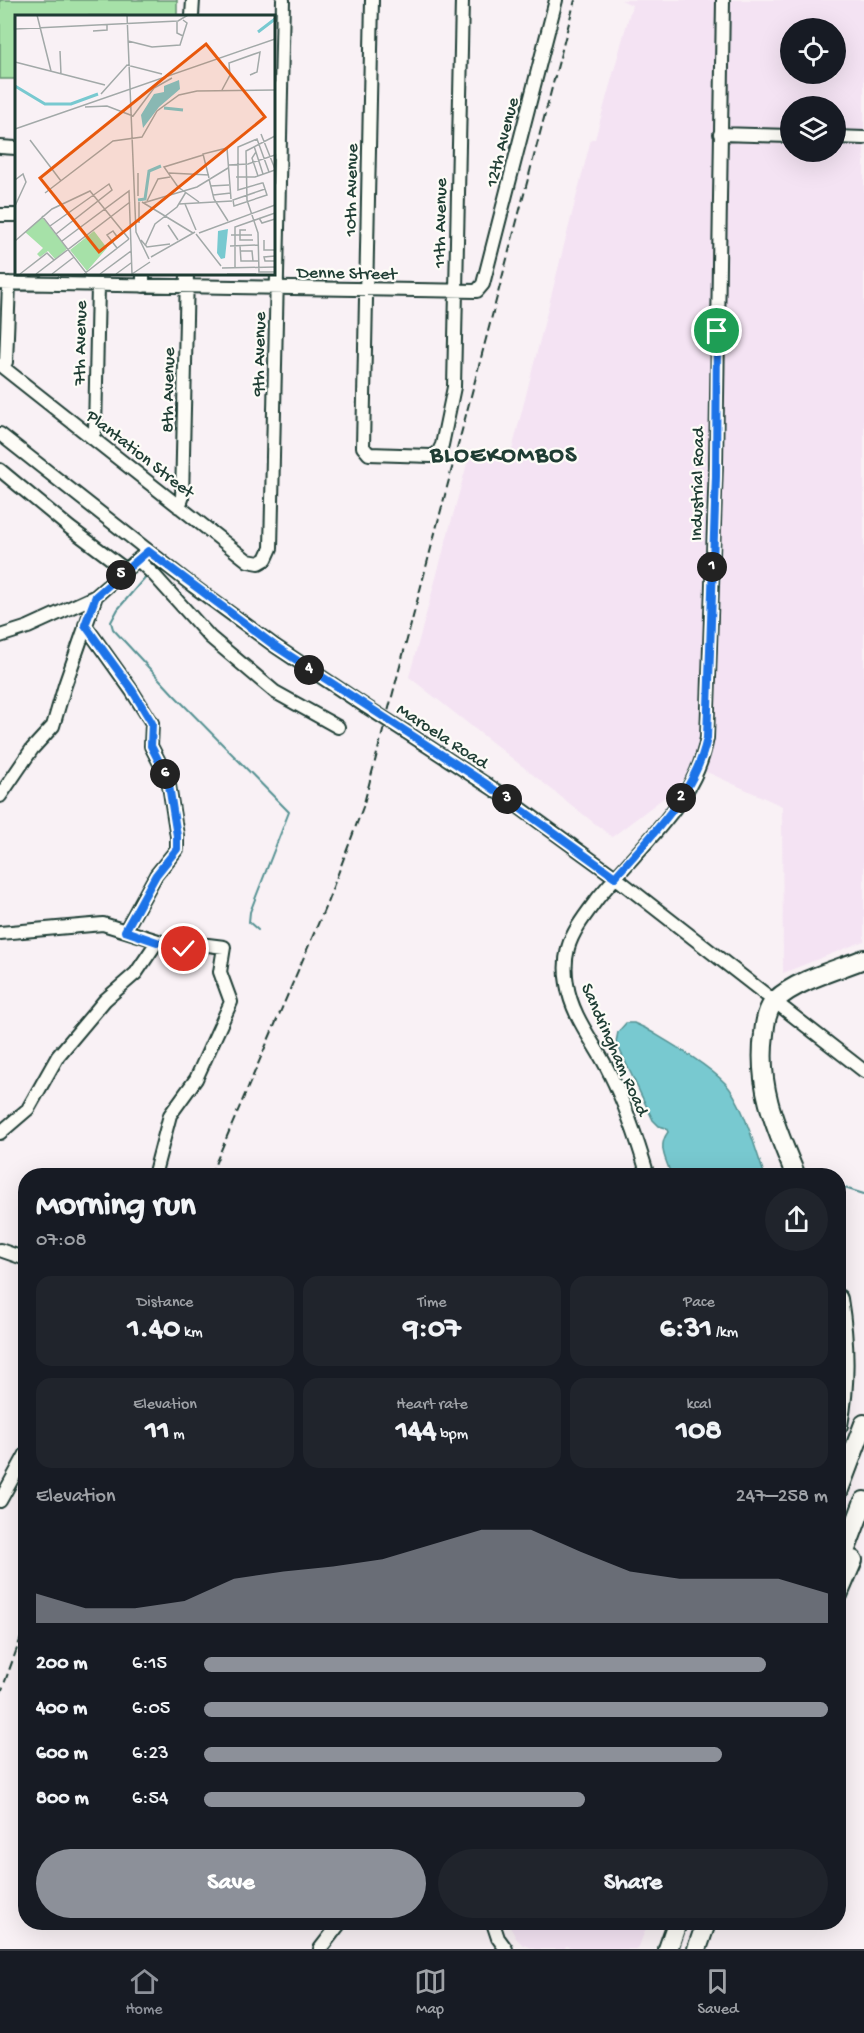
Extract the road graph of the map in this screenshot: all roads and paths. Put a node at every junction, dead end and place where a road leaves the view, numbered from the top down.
1 (193, 0) edge
2 (283, 0) edge
3 (372, 0) edge
4 (462, 0) edge
5 (556, 0) edge
6 (723, 0) edge
7 (192, 15) edge
8 (720, 134) junction
9 (780, 136) edge
10 (846, 137) edge
11 (864, 138) edge
12 (0, 147) edge
13 (15, 148) edge
14 (143, 274) edge
15 (187, 274) edge
16 (4, 283) edge
17 (98, 285) junction
18 (143, 286) junction
19 (187, 287) junction
20 (277, 288) junction
21 (366, 290) junction
22 (477, 291) joint
23 (456, 292) junction
24 (1, 366) edge
25 (0, 434) edge
26 (91, 437) junction
27 (442, 445) joint
28 (0, 470) edge
29 (179, 507) junction
30 (148, 551) junction
31 (138, 560) junction
32 (262, 561) joint
33 (126, 570) junction
34 (96, 596) junction
35 (85, 625) junction
36 (0, 636) edge
37 (338, 727) dead end
38 (0, 796) edge
39 (615, 877) junction
40 (125, 931) junction
41 (0, 933) edge
42 (157, 942) junction
43 (864, 959) edge
44 (774, 1001) junction
45 (864, 1071) edge
46 (0, 1133) edge
47 (156, 1168) edge
48 (645, 1168) edge
49 (793, 1168) edge
50 (0, 1250) edge
51 (18, 1256) edge
52 (864, 1424) edge
53 (18, 1468) edge
54 (846, 1471) edge
55 (0, 1501) edge
56 (864, 1501) edge
57 (864, 1534) edge
58 (846, 1549) edge
59 (846, 1576) edge
60 (335, 1930) edge
61 (495, 1930) edge
62 (675, 1930) edge
63 (704, 1930) edge
64 (320, 1949) edge
65 (506, 1949) edge
66 (668, 1949) edge
67 (697, 1949) edge

1 - 7 street
2 - 20 street, 9th Avenue
3 - 21 street, 10th Avenue
4 - 23 street, 11th Avenue
5 - 22 street, 12th Avenue
6 - 8 street, Industrial Road
8 - 9 street
8 - 39 street, Industrial Road
10 - 11 street
12 - 13 street
14 - 18 street
15 - 19 street, 8th Avenue
16 - 17 street, Denne Street
16 - 24 street
17 - 18 street, Denne Street
17 - 26 street, 7th Avenue
18 - 19 street, Denne Street
19 - 20 street, Denne Street
19 - 29 street, 8th Avenue
20 - 21 street, Denne Street
20 - 32 street, 9th Avenue
21 - 23 street, Denne Street
21 - 27 street, 10th Avenue
22 - 23 street, Denne Street
23 - 27 street, 11th Avenue
24 - 26 street, Plantation Street
25 - 30 street, Maroela Road
26 - 29 street, Plantation Street
28 - 33 street
29 - 32 street, Plantation Street
30 - 31 street
30 - 39 street, Maroela Road, bridge
31 - 33 street
31 - 37 street
33 - 34 street
34 - 35 street
34 - 36 street
35 - 38 street
35 - 40 street
39 - 44 street, Maroela Road
39 - 48 street, Sandringham Road
40 - 41 street
40 - 42 street
42 - 46 street
42 - 47 street
43 - 44 highway
44 - 45 street, Maroela Road
44 - 49 highway
50 - 51 street
52 - 54 highway
53 - 55 street
56 - 58 highway
57 - 59 highway
60 - 64 street
61 - 65 street
62 - 66 highway
63 - 67 highway

